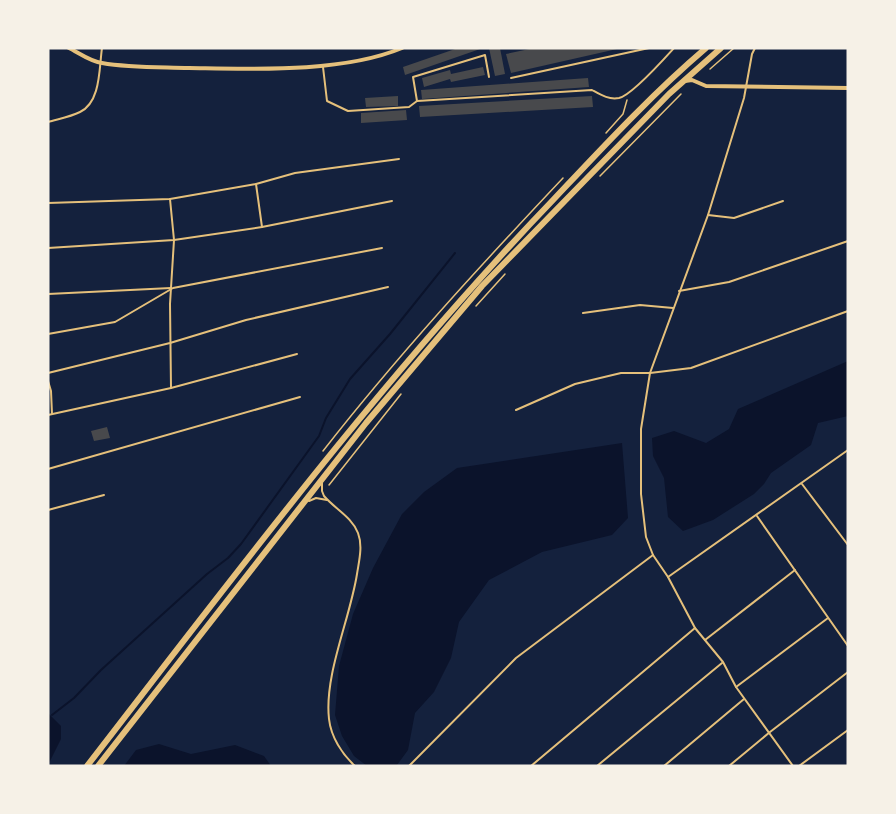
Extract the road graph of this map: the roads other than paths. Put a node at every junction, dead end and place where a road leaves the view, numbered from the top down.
1 (69, 48) edge
2 (102, 48) edge
3 (402, 48) edge
4 (650, 48) edge
5 (674, 48) edge
6 (706, 48) edge
7 (719, 48) edge
8 (755, 48) edge
9 (100, 63) junction
10 (323, 65) junction
11 (698, 68) junction
12 (489, 77) dead end
13 (511, 78) dead end
14 (681, 83) junction
15 (701, 84) junction
16 (745, 86) junction
17 (848, 88) edge
18 (417, 101) junction
19 (48, 122) edge
20 (399, 159) dead end
21 (256, 184) junction
22 (170, 199) junction
23 (392, 201) dead end
24 (783, 201) dead end
25 (48, 203) edge
26 (708, 215) junction
27 (262, 227) junction
28 (174, 240) junction
29 (848, 241) edge
30 (48, 248) edge
31 (382, 248) dead end
32 (388, 287) dead end
33 (173, 288) junction
34 (680, 291) junction
35 (48, 294) edge
36 (673, 308) junction
37 (848, 311) edge
38 (583, 313) dead end
39 (48, 334) edge
40 (170, 343) junction
41 (297, 354) dead end
42 (48, 373) edge
43 (650, 373) junction
44 (48, 381) edge
45 (171, 388) junction
46 (300, 398) dead end
47 (516, 410) dead end
48 (50, 415) edge
49 (848, 450) edge
50 (48, 469) edge
51 (324, 477) junction
52 (802, 484) junction
53 (104, 495) dead end
54 (329, 501) junction
55 (302, 505) junction
56 (48, 510) edge
57 (757, 516) junction
58 (848, 545) edge
59 (653, 555) junction
60 (795, 570) junction
61 (668, 577) junction
62 (828, 618) junction
63 (695, 628) junction
64 (705, 640) junction
65 (848, 646) edge
66 (723, 662) junction
67 (848, 672) edge
68 (736, 687) junction
69 (744, 699) junction
70 (848, 729) edge
71 (770, 732) junction
72 (87, 766) edge
73 (98, 766) edge
74 (356, 766) edge
75 (409, 766) edge
76 (531, 766) edge
77 (597, 766) edge
78 (664, 766) edge
79 (729, 766) edge
80 (792, 766) edge
81 (799, 766) edge

1 - 9 street
2 - 9 lane
3 - 10 street
4 - 13 lane
5 - 18 lane
6 - 72 highway
7 - 11 highway
8 - 16 lane
9 - 10 street
9 - 19 lane
10 - 18 lane
11 - 14 highway
11 - 15 street
12 - 18 lane
14 - 15 street
14 - 51 highway
15 - 16 street
16 - 17 street
16 - 26 lane
20 - 21 lane
21 - 22 lane
21 - 27 lane
22 - 25 lane
22 - 28 lane
23 - 27 lane
24 - 26 lane
26 - 34 lane
27 - 28 lane
28 - 30 lane
28 - 33 lane
29 - 34 lane
31 - 33 lane
32 - 40 lane
33 - 35 lane
33 - 39 lane
33 - 40 lane
34 - 36 lane
36 - 38 lane
36 - 43 lane
37 - 43 lane
40 - 42 lane
40 - 45 lane
41 - 45 lane
43 - 47 lane
43 - 59 lane
44 - 48 lane
45 - 48 lane
46 - 50 lane
49 - 52 lane
51 - 54 lane
51 - 55 highway
52 - 57 lane
52 - 58 lane
53 - 56 lane
54 - 55 lane
54 - 74 lane
55 - 73 highway
57 - 60 lane
57 - 61 lane
59 - 61 lane
59 - 75 lane
60 - 62 lane
60 - 64 lane
61 - 63 lane
62 - 65 lane
62 - 68 lane
63 - 64 lane
63 - 76 lane
64 - 66 lane
66 - 68 lane
66 - 77 lane
67 - 71 lane
68 - 69 lane
69 - 71 lane
69 - 78 lane
70 - 81 lane
71 - 79 lane
71 - 80 lane

